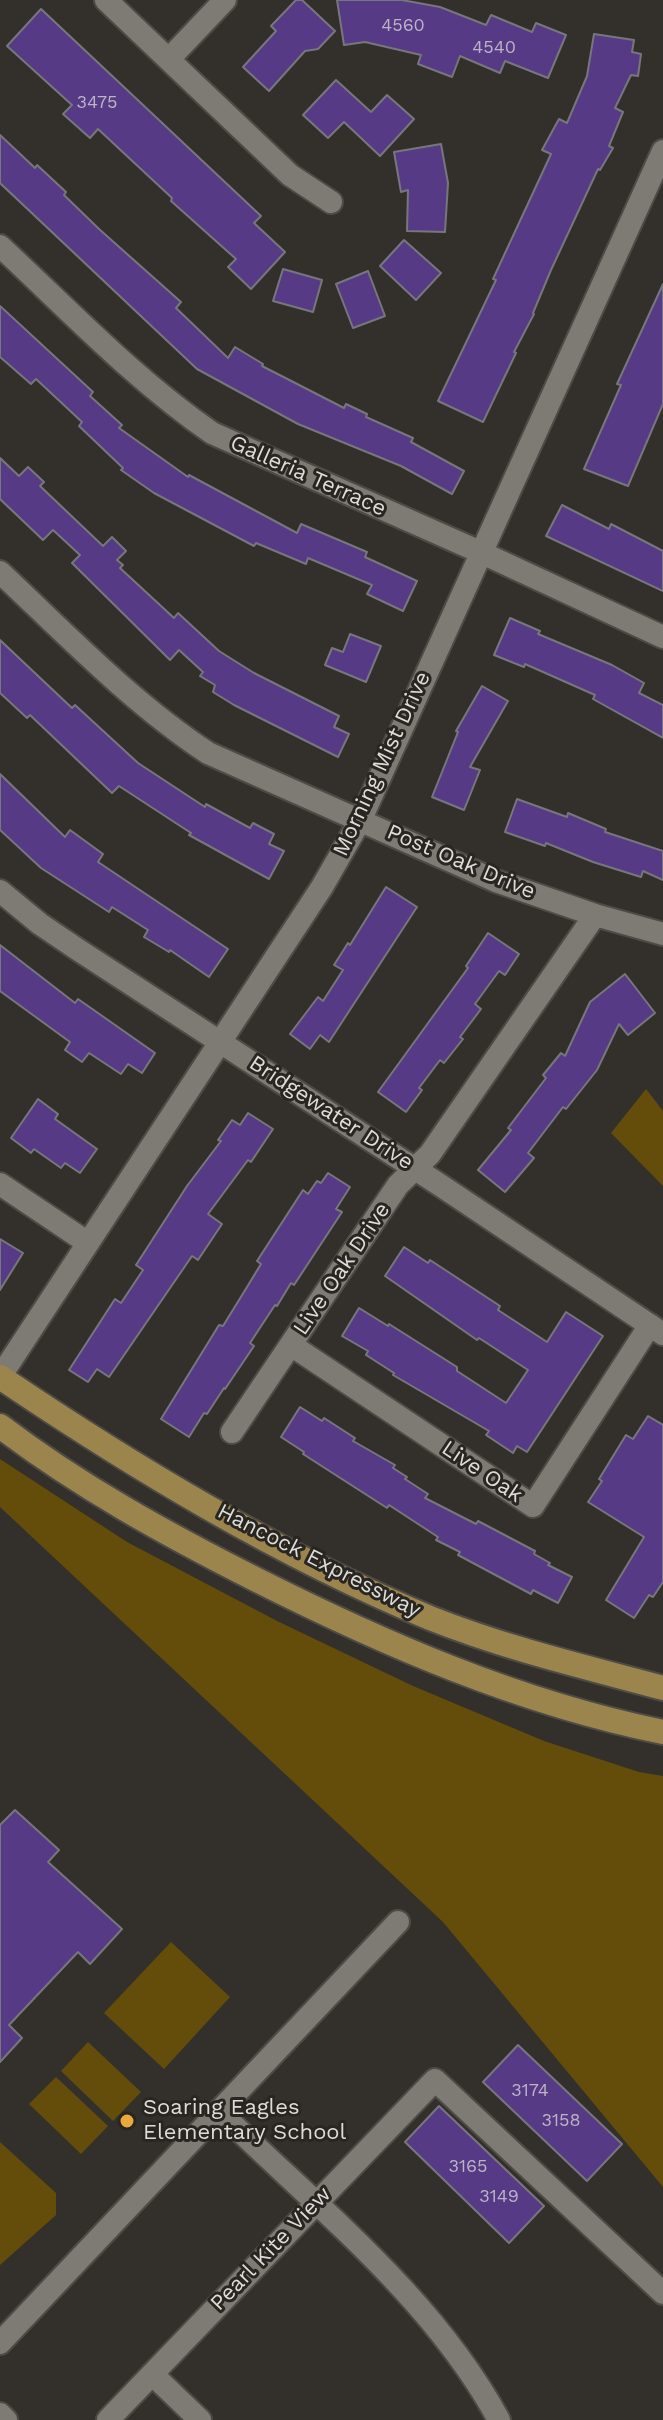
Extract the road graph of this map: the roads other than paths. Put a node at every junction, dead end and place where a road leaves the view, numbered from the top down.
1 (106, 0) edge
2 (225, 0) edge
3 (169, 59) junction
4 (663, 151) edge
5 (331, 202) dead end
6 (0, 246) edge
7 (480, 552) junction
8 (0, 572) edge
9 (663, 637) edge
10 (361, 819) junction
11 (0, 891) edge
12 (595, 915) junction
13 (663, 934) edge
14 (221, 1042) junction
15 (416, 1170) junction
16 (0, 1184) edge
17 (88, 1243) junction
18 (657, 1330) edge
19 (291, 1345) junction
20 (0, 1377) edge
21 (0, 1426) edge
22 (232, 1432) dead end
23 (663, 1688) edge
24 (663, 1732) edge
25 (398, 1922) dead end
26 (220, 2112) junction
27 (315, 2204) junction
28 (663, 2293) edge
29 (0, 2343) edge
30 (152, 2374) junction
31 (0, 2414) edge
32 (6, 2420) edge
33 (108, 2420) edge
34 (200, 2420) edge
35 (499, 2420) edge

1 - 3 street
2 - 3 street
3 - 5 street
4 - 7 street, Morning Mist Drive
6 - 7 street, Galleria Terrace
7 - 9 street, Galleria Terrace
7 - 10 street, Morning Mist Drive
8 - 10 street, Post Oak Drive
10 - 12 street, Post Oak Drive
10 - 14 street, Morning Mist Drive
11 - 14 street, Bridgewater Drive
12 - 13 street, Post Oak Drive
12 - 15 street, Live Oak Drive
14 - 15 street, Bridgewater Drive
14 - 17 street, Morning Mist Drive
15 - 18 street, Bridgewater Drive
15 - 19 street, Live Oak Drive
16 - 17 street
17 - 20 street, Morning Mist Drive
18 - 19 street, Live Oak
19 - 22 street, Live Oak Drive
20 - 23 main road, Hancock Expressway
21 - 24 main road, Hancock Expressway
25 - 26 street
26 - 27 street
26 - 29 street
27 - 28 street, Pearl Kite View
27 - 30 street, Pearl Kite View
27 - 35 street
30 - 33 street, Pearl Kite View
30 - 34 street
31 - 32 street

